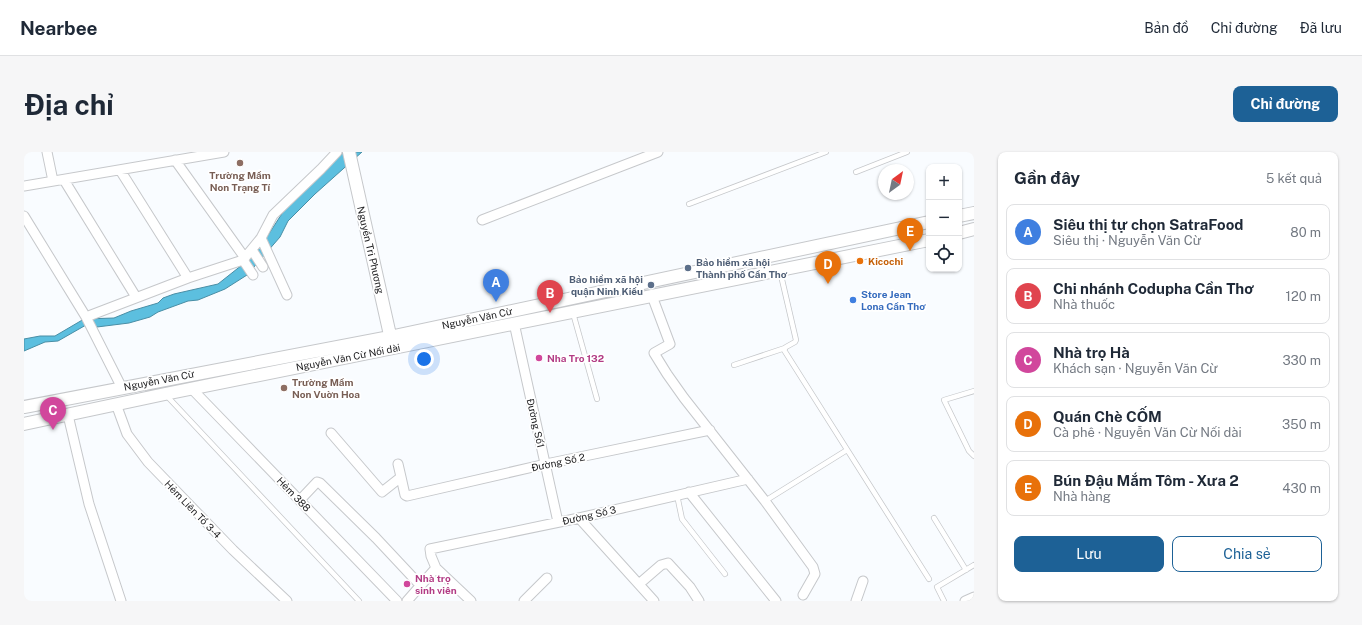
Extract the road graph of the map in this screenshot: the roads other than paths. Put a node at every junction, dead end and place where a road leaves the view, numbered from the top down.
1 (47, 152) edge
2 (224, 152) edge
3 (336, 152) edge
4 (349, 152) edge
5 (658, 152) edge
6 (826, 152) edge
7 (907, 152) edge
8 (175, 160) junction
9 (120, 170) junction
10 (856, 172) dead end
11 (64, 180) junction
12 (53, 181) junction
13 (24, 186) edge
14 (689, 204) dead end
15 (974, 213) edge
16 (962, 215) edge
17 (24, 216) edge
18 (482, 220) dead end
19 (926, 223) edge
20 (974, 229) edge
21 (962, 232) edge
22 (262, 240) junction
23 (926, 241) edge
24 (253, 251) junction
25 (776, 255) junction
26 (244, 260) junction
27 (262, 264) dead end
28 (780, 270) junction
29 (252, 274) dead end
30 (188, 278) junction
31 (288, 295) dead end
32 (652, 296) junction
33 (136, 297) junction
34 (572, 312) junction
35 (87, 317) junction
36 (514, 323) junction
37 (392, 342) junction
38 (784, 348) junction
39 (734, 365) dead end
40 (122, 388) junction
41 (192, 388) junction
42 (974, 391) edge
43 (165, 394) junction
44 (597, 399) dead end
45 (116, 404) junction
46 (24, 407) edge
47 (68, 415) junction
48 (24, 424) edge
49 (710, 430) junction
50 (331, 433) dead end
51 (847, 450) junction
52 (974, 456) edge
53 (398, 464) dead end
54 (546, 464) junction
55 (401, 477) junction
56 (748, 479) junction
57 (689, 492) junction
58 (677, 495) junction
59 (300, 500) junction
60 (765, 501) junction
61 (579, 518) junction
62 (934, 518) dead end
63 (558, 522) junction
64 (974, 565) edge
65 (436, 568) junction
66 (966, 570) junction
67 (725, 574) dead end
68 (547, 578) dead end
69 (929, 579) dead end
70 (863, 581) dead end
71 (639, 584) junction
72 (420, 585) junction
73 (803, 595) dead end
74 (974, 597) edge
75 (121, 601) edge
76 (288, 601) edge
77 (359, 601) edge
78 (397, 601) edge
79 (407, 601) edge
80 (472, 601) edge
81 (524, 601) edge
82 (654, 601) edge
83 (699, 601) edge
84 (776, 601) edge
85 (856, 601) edge
86 (944, 601) edge
87 (965, 601) edge

1 - 12 street
2 - 8 street
3 - 22 street
4 - 37 main road, Nguyển Tri Phương
5 - 18 street
6 - 14 lane
7 - 10 lane
8 - 9 street
8 - 26 street
9 - 11 street
9 - 30 street
11 - 12 street
11 - 33 street
12 - 13 street
15 - 16 main road
17 - 35 street
19 - 25 main road, Nguyễn Văn Cừ
20 - 21 main road
22 - 24 street
22 - 31 street
23 - 28 main road, Nguyễn Văn Cừ Nối dài
24 - 26 street
24 - 27 street
25 - 28 main road
25 - 37 main road, Nguyễn Văn Cừ
26 - 29 street
26 - 30 street
28 - 32 main road, Nguyễn Văn Cừ Nối dài
28 - 38 lane
30 - 33 street
32 - 34 main road, Nguyễn Văn Cừ Nối dài
32 - 49 street
33 - 35 street
34 - 36 main road, Nguyễn Văn Cừ Nối dài
34 - 44 lane
35 - 40 street
36 - 37 main road, Nguyễn Văn Cừ Nối dài
36 - 54 street, Đường Số1
37 - 40 main road, Nguyễn Văn Cừ
37 - 41 main road, Nguyễn Văn Cừ Nối dài
38 - 39 lane
38 - 51 lane
40 - 46 main road, Nguyễn Văn Cừ
41 - 43 main road, Nguyễn Văn Cừ
41 - 59 street, Hẻm 388
42 - 52 lane
43 - 45 main road, Nguyễn Văn Cừ
43 - 77 lane
45 - 47 main road, Nguyễn Văn Cừ
45 - 76 street, Hẻm Liên Tổ 3-4
47 - 48 main road, Nguyễn Văn Cừ
47 - 75 street
49 - 54 street, Đường Số 2
49 - 56 street
50 - 55 street
51 - 60 lane
51 - 69 lane
53 - 55 street
54 - 55 street, Đường Số 2
54 - 63 street, Đường Số1
56 - 57 street, Đường Số 3
56 - 60 street
57 - 58 street, Đường Số 3
57 - 84 street
58 - 61 street, Đường Số 3
58 - 67 lane
59 - 72 street
59 - 78 street, Hẻm 388
60 - 73 street
61 - 63 street, Đường Số 3
61 - 71 street
62 - 66 lane
63 - 65 street, Đường Số 3
64 - 66 lane
65 - 72 street
65 - 80 street
66 - 86 lane
68 - 81 street
70 - 85 street
71 - 82 street
71 - 83 street
72 - 79 street
74 - 87 street

